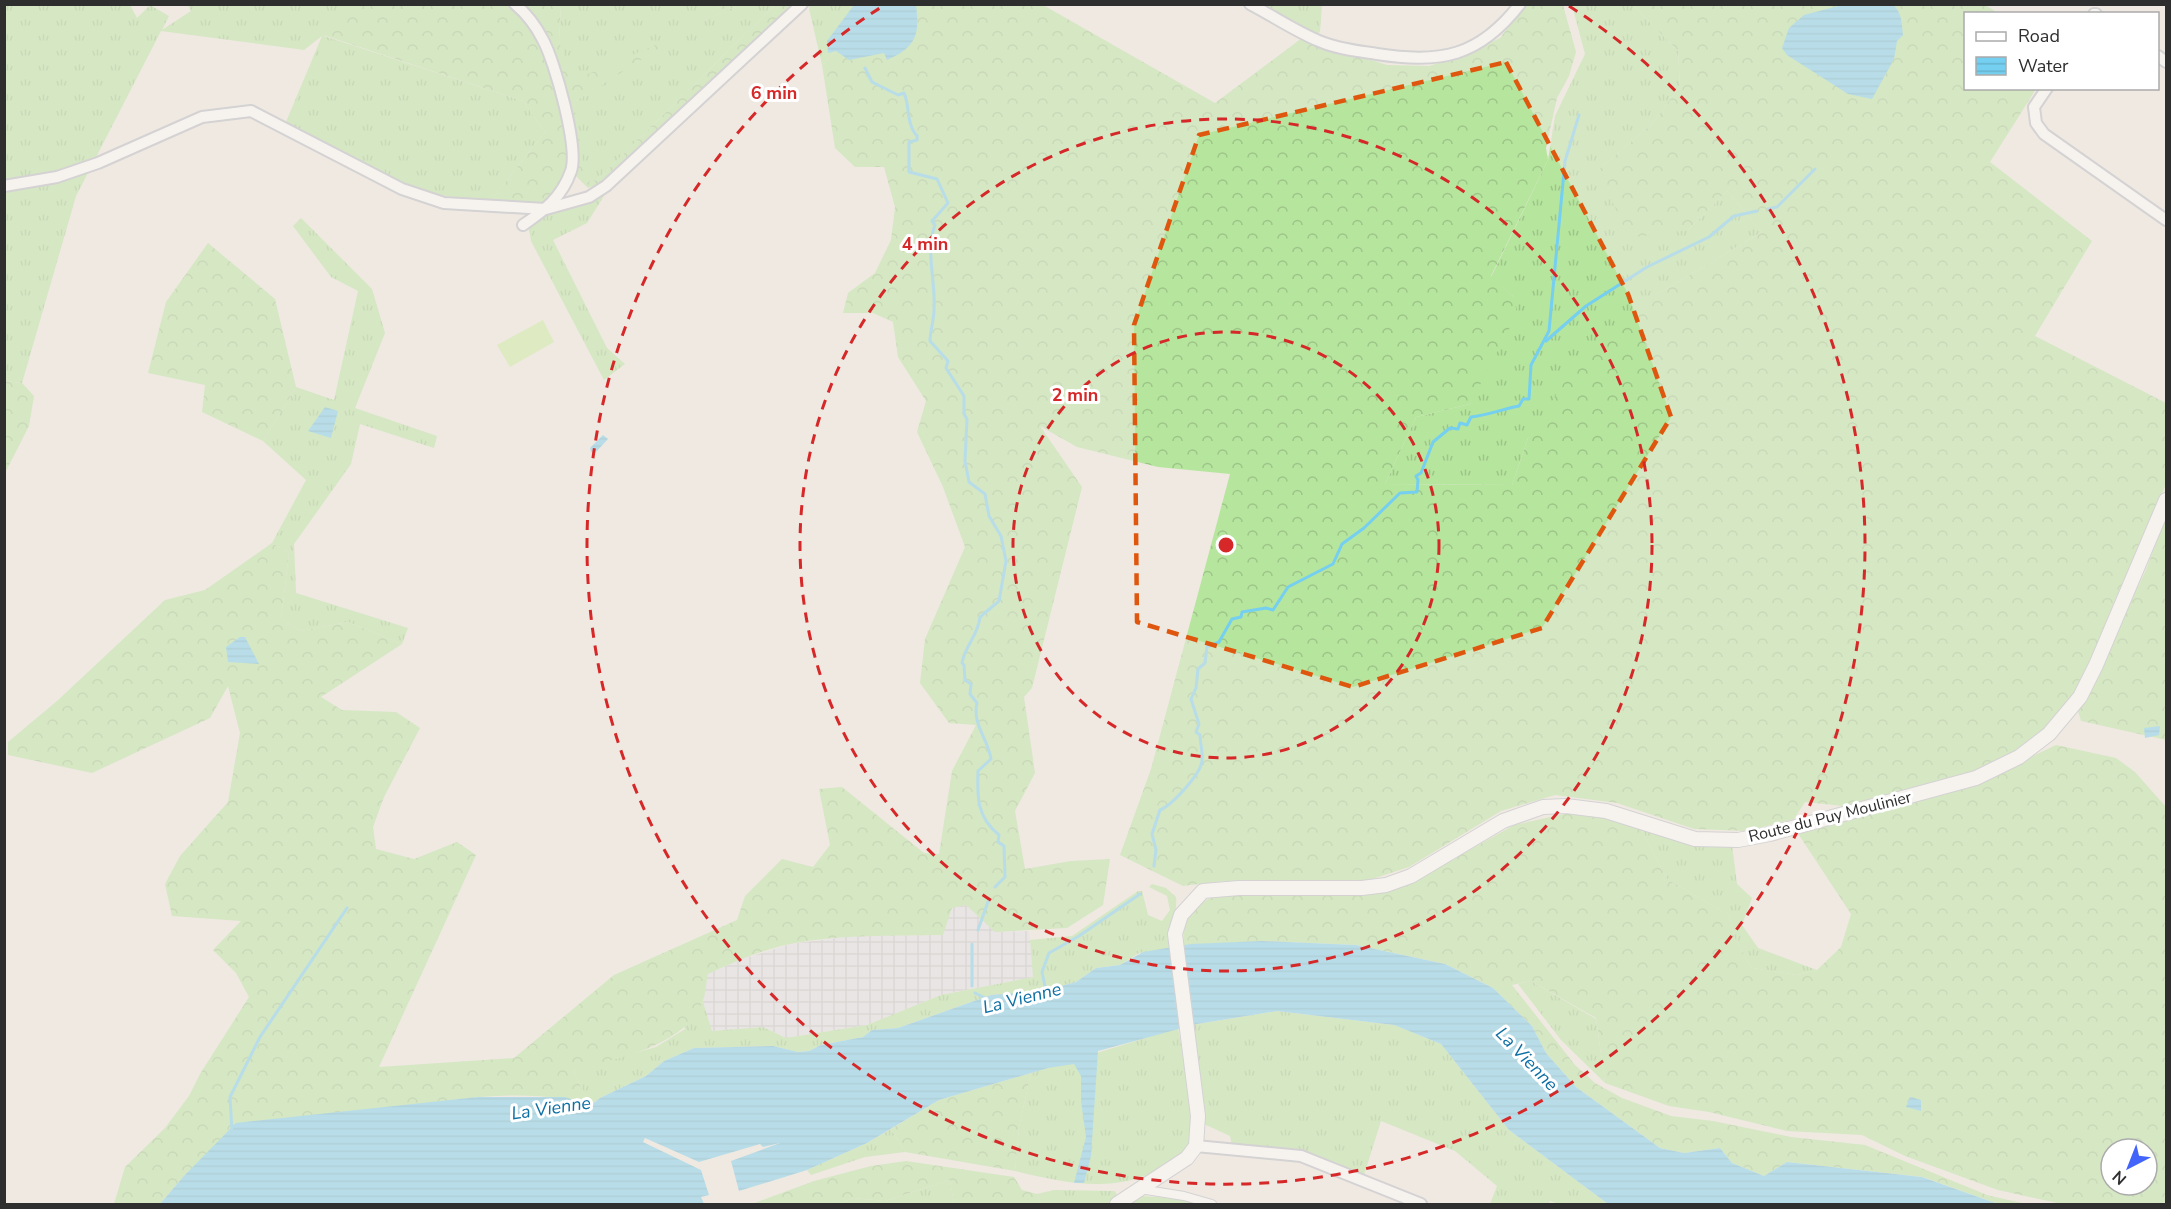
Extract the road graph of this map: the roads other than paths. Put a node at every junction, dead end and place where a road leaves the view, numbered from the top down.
1 (515, 4) edge
2 (802, 4) edge
3 (1250, 4) edge
4 (1520, 4) edge
5 (2046, 90) edge
6 (4, 186) edge
7 (546, 209) junction
8 (2166, 220) edge
9 (523, 225) dead end
10 (2166, 500) edge
11 (1196, 1146) junction
12 (1140, 1190) junction
13 (1117, 1204) edge
14 (1212, 1204) edge
15 (1421, 1204) edge

1 - 7 street
2 - 7 street
3 - 4 street
5 - 8 street
6 - 7 street
7 - 9 street
10 - 11 main road, Route du Puy Moulinier
11 - 12 main road
11 - 15 street
12 - 13 main road
12 - 14 street

